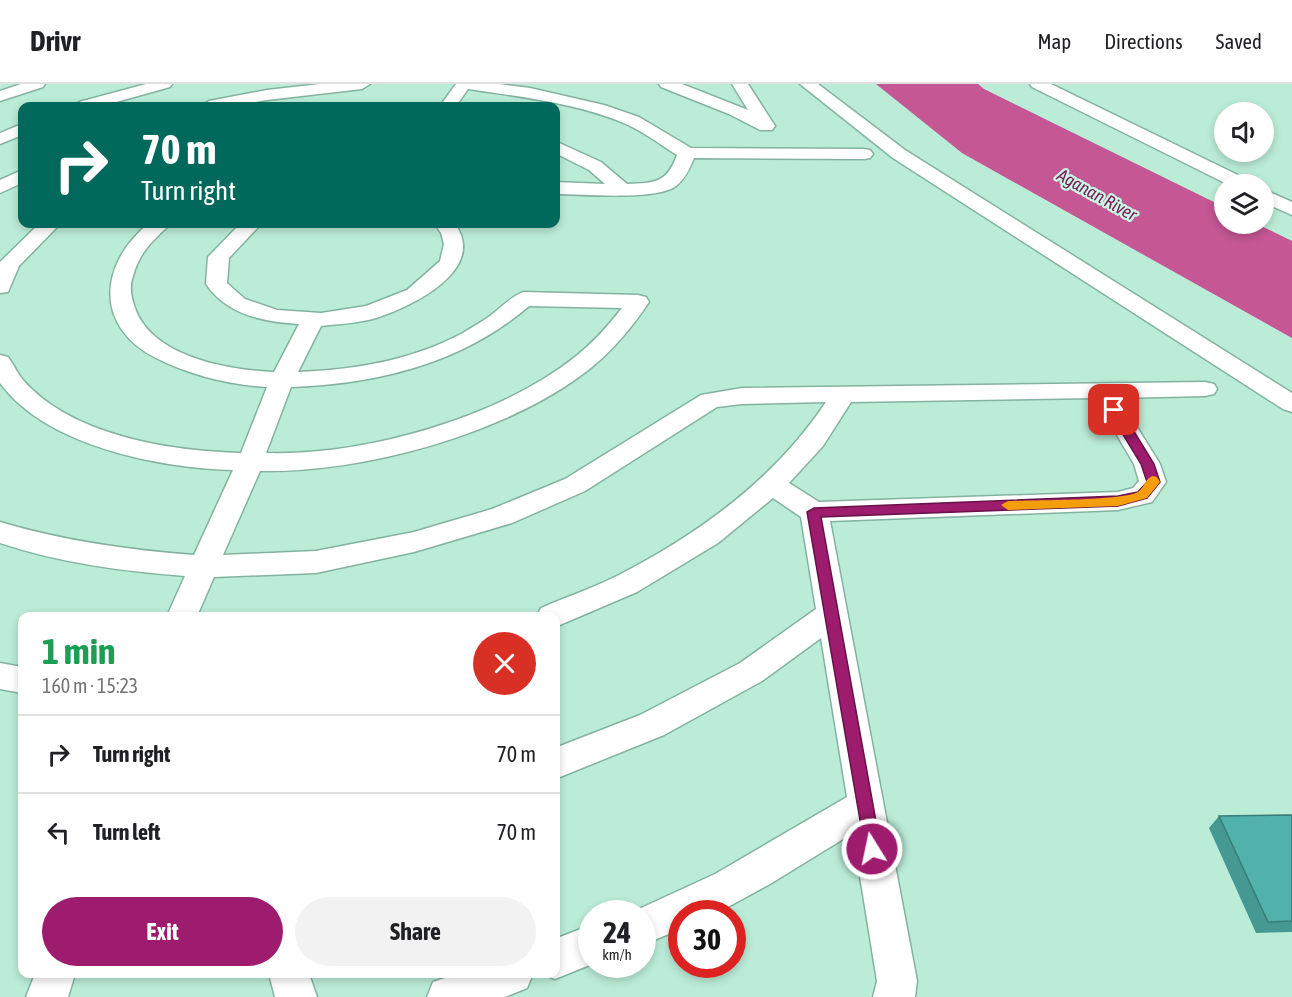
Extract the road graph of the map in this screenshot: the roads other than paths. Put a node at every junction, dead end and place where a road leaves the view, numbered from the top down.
1 (37, 84) edge
2 (164, 84) edge
3 (362, 84) edge
4 (464, 84) edge
5 (667, 84) edge
6 (740, 84) edge
7 (808, 84) edge
8 (1038, 84) edge
9 (0, 96) edge
10 (99, 102) edge
11 (230, 102) edge
12 (451, 102) edge
13 (765, 126) junction
14 (18, 131) edge
15 (0, 139) edge
16 (560, 148) edge
17 (687, 153) junction
18 (784, 153) junction
19 (864, 154) dead end
20 (1221, 174) edge
21 (18, 178) edge
22 (0, 187) edge
23 (560, 188) edge
24 (621, 188) junction
25 (1274, 200) edge
26 (1292, 209) edge
27 (45, 228) edge
28 (156, 228) edge
29 (245, 228) edge
30 (447, 228) edge
31 (5, 263) edge
32 (0, 287) edge
33 (312, 321) junction
34 (0, 362) edge
35 (282, 380) junction
36 (1205, 389) dead end
37 (1103, 391) junction
38 (843, 396) junction
39 (1292, 404) edge
40 (250, 462) junction
41 (772, 485) junction
42 (814, 512) junction
43 (0, 532) edge
44 (204, 567) junction
45 (184, 612) edge
46 (560, 613) edge
47 (831, 614) junction
48 (0, 676) edge
49 (18, 679) edge
50 (560, 762) edge
51 (864, 806) junction
52 (656, 921) edge
53 (578, 950) edge
54 (560, 957) edge
55 (54, 978) edge
56 (290, 978) edge
57 (502, 978) edge
58 (48, 997) edge
59 (296, 997) edge
60 (448, 997) edge
61 (894, 997) edge

1 - 9 street
2 - 10 street
3 - 11 street
4 - 12 street
4 - 17 street
5 - 13 street
6 - 13 street
7 - 39 street
8 - 20 street
13 - 18 street
14 - 15 street
16 - 24 street
17 - 18 street
17 - 24 street
18 - 19 street
21 - 22 street
23 - 24 street
25 - 26 street
27 - 31 street
28 - 35 street
29 - 33 street
30 - 33 street
31 - 32 street
33 - 35 street
34 - 40 street
35 - 40 street
35 - 40 street
36 - 37 street
37 - 38 street
37 - 42 street
38 - 41 street
38 - 44 street
40 - 44 street
41 - 42 street
41 - 46 street
42 - 47 street
43 - 44 street
44 - 45 street
47 - 50 street
47 - 51 street
48 - 49 street
51 - 52 street
51 - 61 street
53 - 54 street
55 - 58 street
56 - 59 street
57 - 60 street

